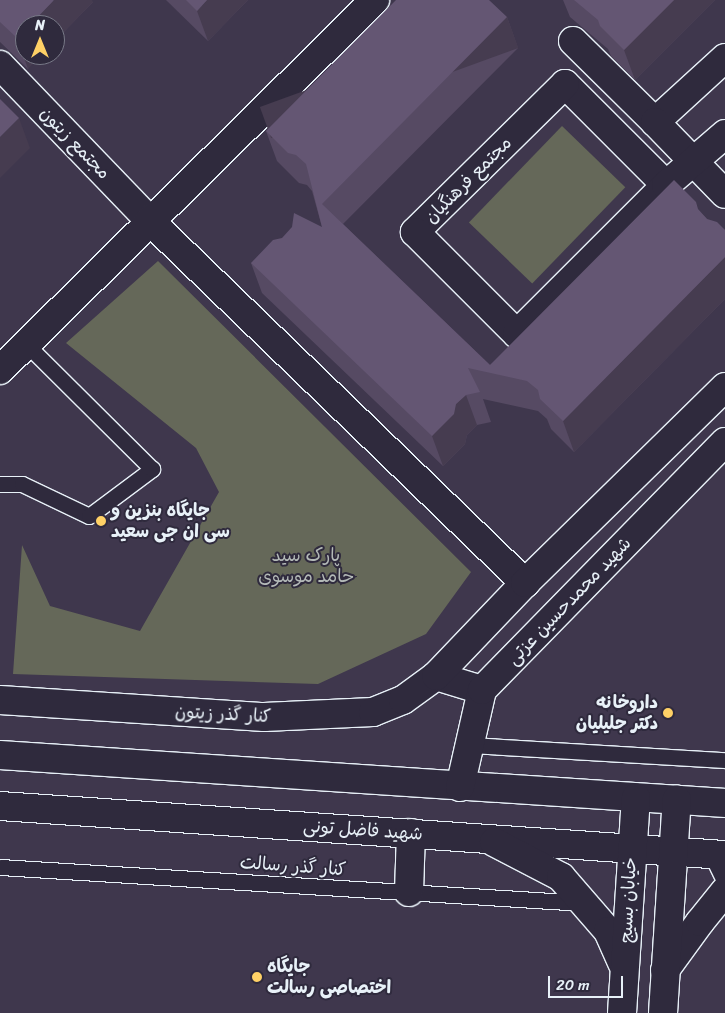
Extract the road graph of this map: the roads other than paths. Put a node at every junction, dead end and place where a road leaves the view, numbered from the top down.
1 (375, 0) edge
2 (573, 41) dead end
3 (725, 58) edge
4 (0, 65) edge
5 (656, 122) junction
6 (725, 134) edge
7 (692, 162) junction
8 (666, 185) junction
9 (723, 189) edge
10 (149, 220) junction
11 (26, 344) junction
12 (0, 370) edge
13 (725, 387) edge
14 (725, 442) edge
15 (0, 484) edge
16 (525, 583) junction
17 (436, 676) junction
18 (482, 690) junction
19 (0, 700) edge
20 (470, 745) junction
21 (0, 755) edge
22 (725, 760) edge
23 (460, 787) junction
24 (636, 797) junction
25 (677, 800) junction
26 (725, 802) edge
27 (0, 806) edge
28 (411, 833) junction
29 (486, 838) junction
30 (631, 847) junction
31 (672, 850) junction
32 (718, 854) edge
33 (0, 867) edge
34 (725, 883) edge
35 (408, 892) junction
36 (725, 892) edge
37 (583, 903) junction
38 (624, 969) junction
39 (665, 970) junction
40 (622, 1013) edge
41 (663, 1013) edge

1 - 10 main road
2 - 5 main road
3 - 5 main road
4 - 10 main road, مجتمع زیتون
5 - 7 main road
6 - 7 main road, مجتمع فرهنگیان
7 - 8 main road, مجتمع فرهنگیان
7 - 9 main road
8 - 8 main road, مجتمع فرهنگیان
10 - 11 main road
10 - 16 main road, مجتمع زیتون
11 - 12 main road
11 - 15 lane
13 - 16 main road
14 - 18 main road, شهید محمدحسین عزتی
16 - 17 main road
17 - 18 main road
17 - 19 main road, کنار گذر زیتون
18 - 20 main road
20 - 22 lane
20 - 23 main road
21 - 23 main road
23 - 24 main road
24 - 25 main road
24 - 30 main road, خیابان بسیج
25 - 26 main road
25 - 31 main road
27 - 28 main road, شهید فاضل تونی
28 - 29 main road, شهید فاضل تونی
28 - 35 main road
29 - 30 main road, شهید فاضل تونی
29 - 37 main road
30 - 31 main road, شهید فاضل تونی
30 - 38 main road, خیابان بسیج
31 - 32 main road, شهید فاضل تونی
31 - 39 main road
32 - 34 lane
33 - 35 lane, کنار گذر رسالت
35 - 37 lane, کنار گذر رسالت
36 - 39 main road
37 - 38 main road
38 - 40 main road, خیابان بسیج
39 - 41 main road

